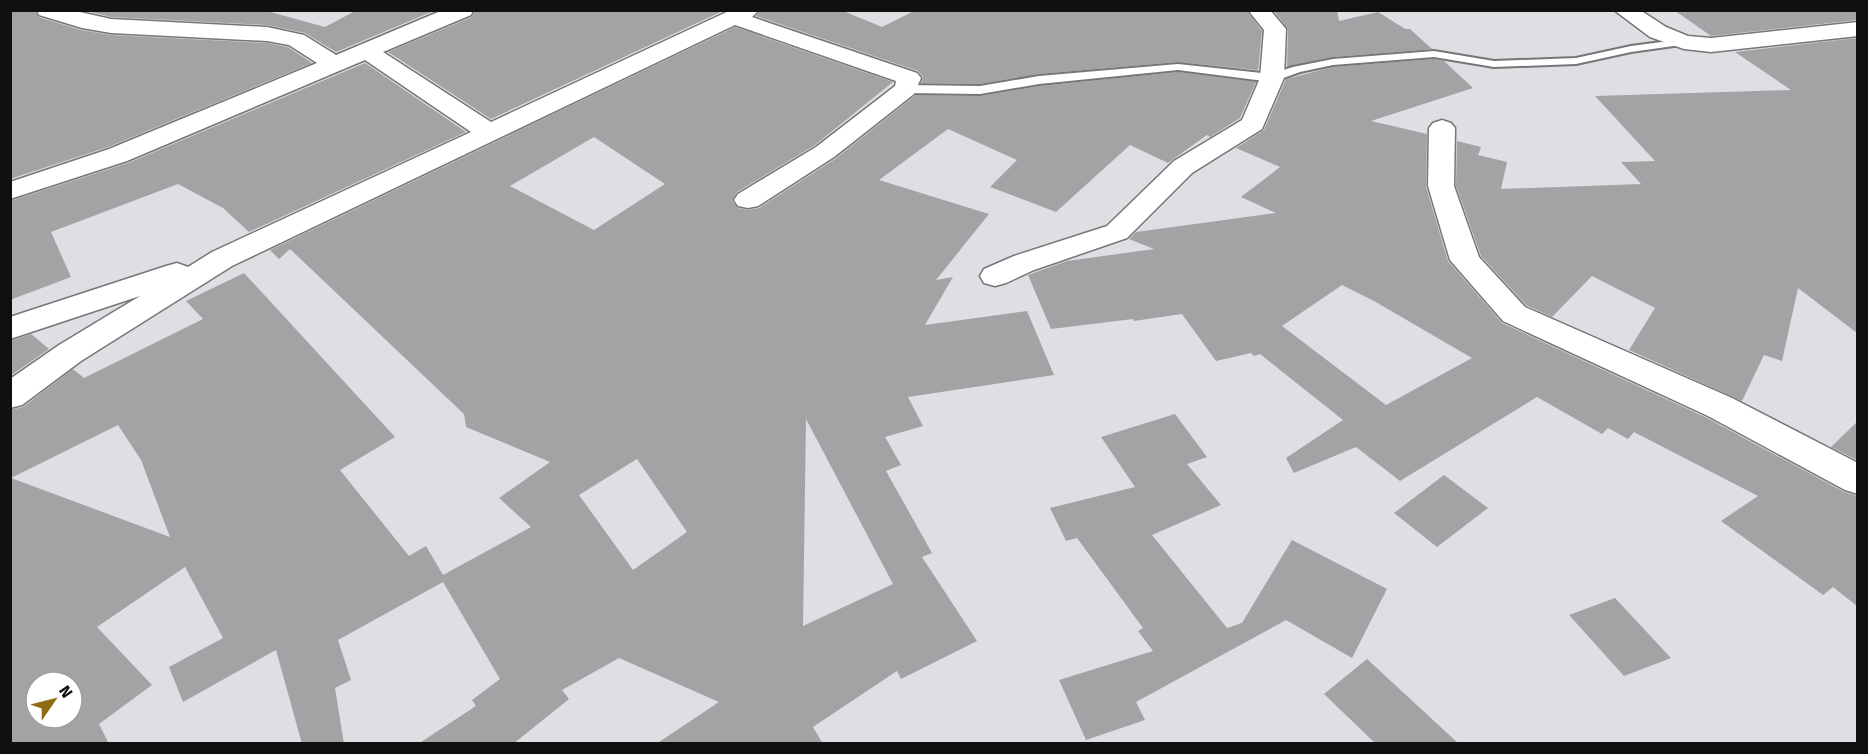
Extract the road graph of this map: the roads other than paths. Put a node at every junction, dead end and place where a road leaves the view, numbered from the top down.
1 (47, 10) edge
2 (463, 10) edge
3 (1258, 10) edge
4 (1624, 10) edge
5 (742, 14) edge
6 (1857, 29) edge
7 (1684, 42) junction
8 (367, 51) junction
9 (333, 63) junction
10 (1272, 78) junction
11 (906, 89) junction
12 (1442, 128) dead end
13 (490, 133) junction
14 (10, 191) edge
15 (748, 200) dead end
16 (222, 259) junction
17 (995, 276) dead end
18 (10, 328) edge
19 (10, 396) edge
20 (1857, 480) edge

1 - 9 street
2 - 8 street
3 - 10 street
4 - 7 street
5 - 11 street
5 - 13 street
6 - 7 street
7 - 10 lane
8 - 9 street
8 - 13 street
9 - 14 street
10 - 11 lane
10 - 17 street
11 - 15 street
12 - 20 street
13 - 16 street
16 - 18 street
16 - 19 street

